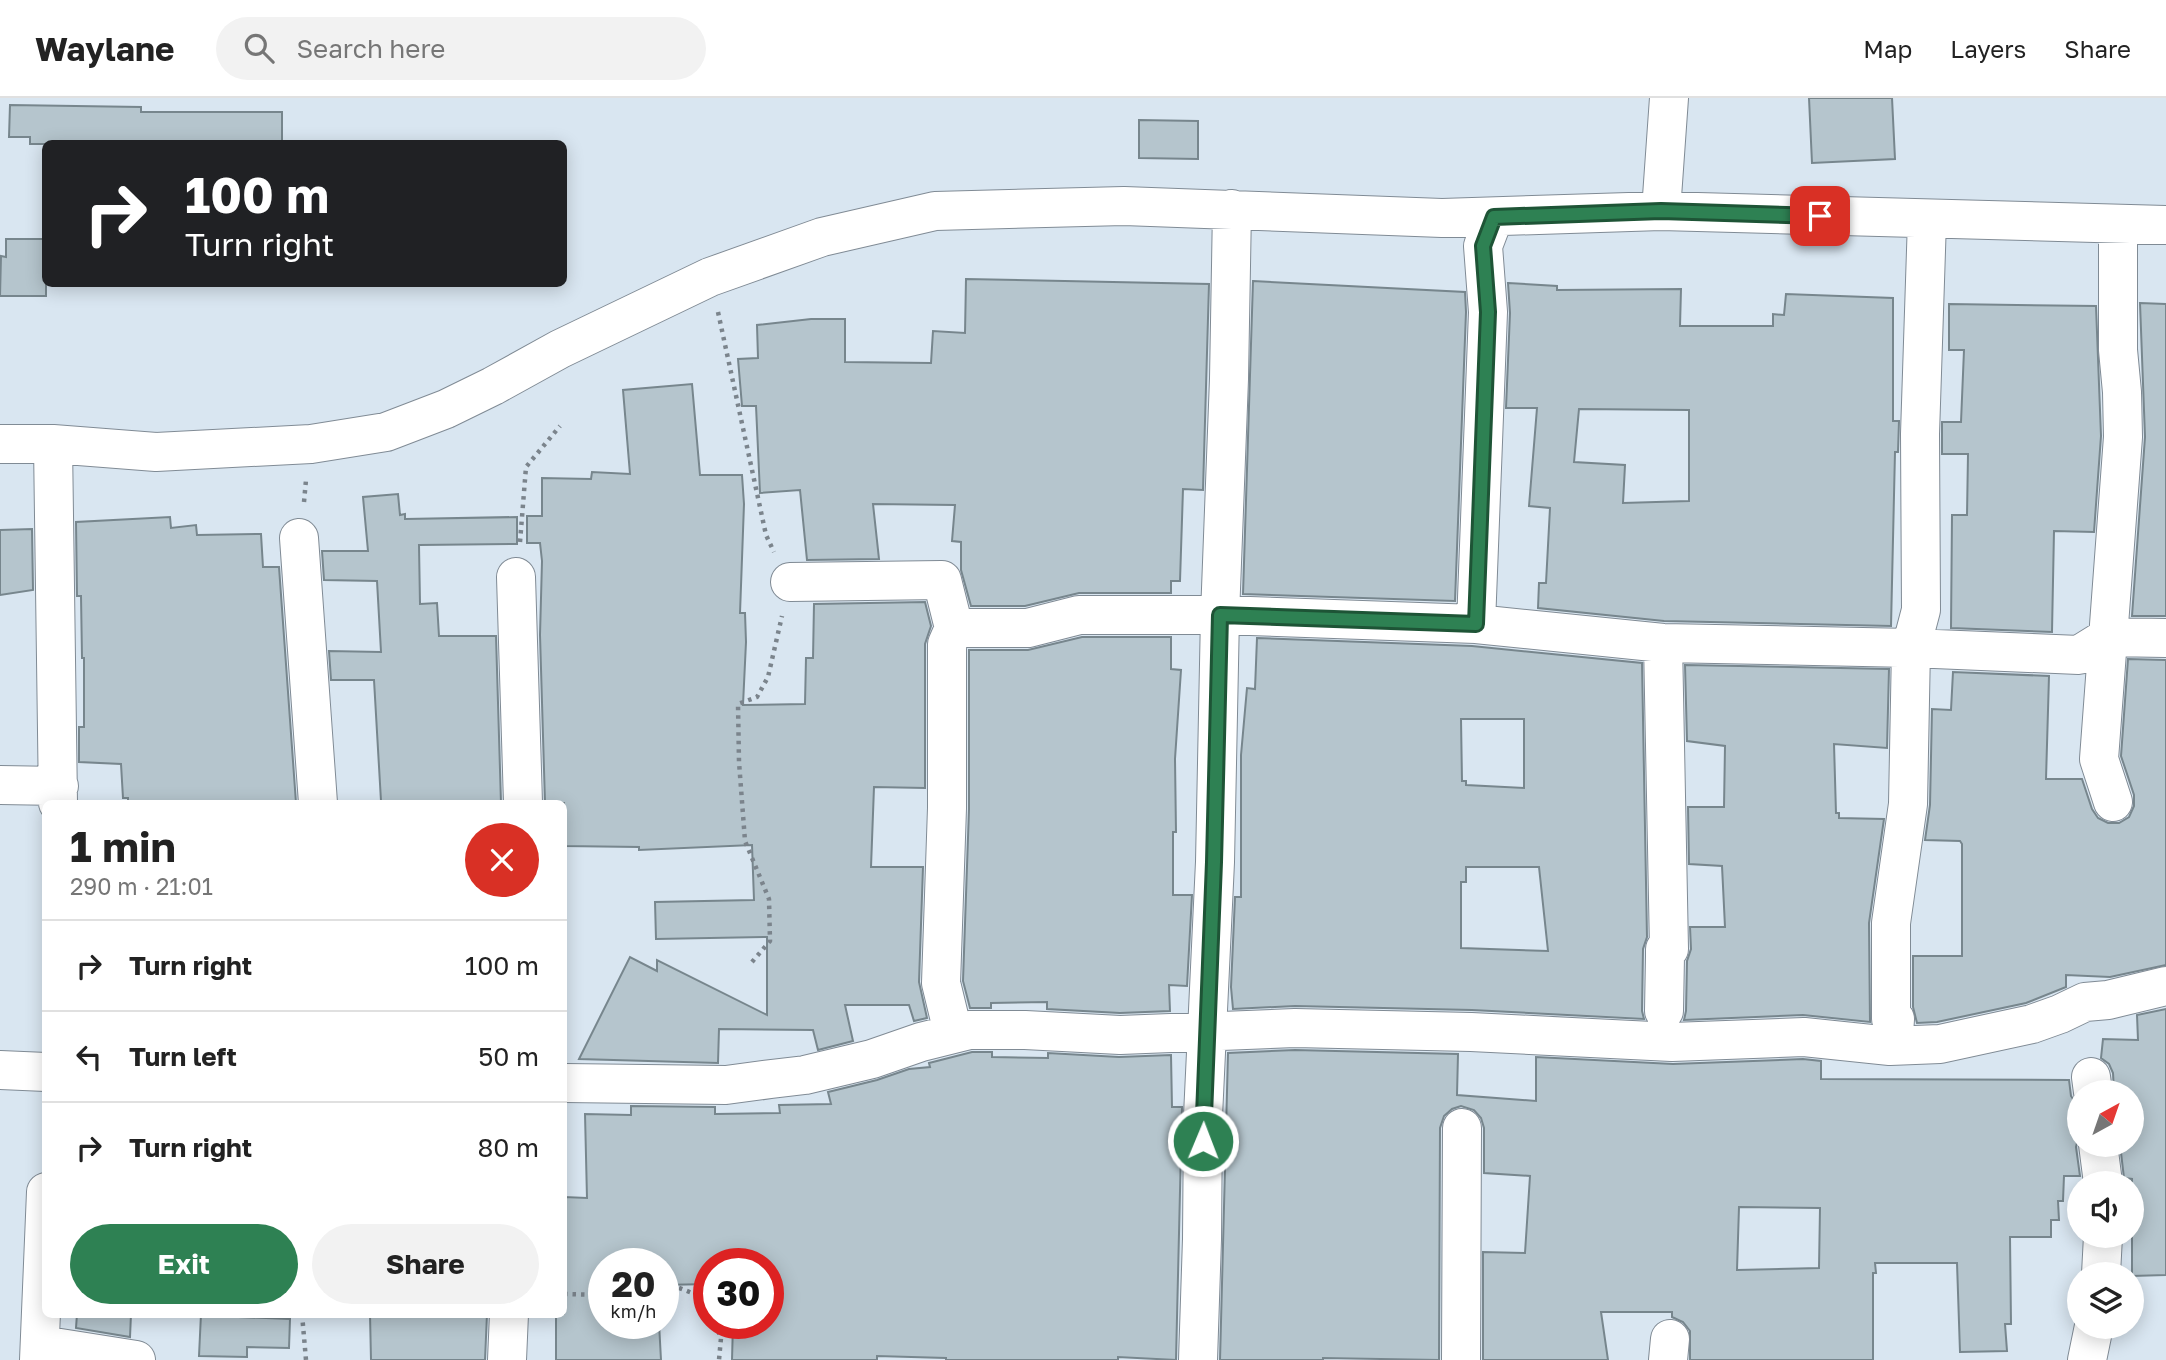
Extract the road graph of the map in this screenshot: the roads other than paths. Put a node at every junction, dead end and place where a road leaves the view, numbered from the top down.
1 (1669, 98) edge
2 (1232, 209) junction
3 (1661, 211) junction
4 (1494, 217) junction
5 (1927, 220) junction
6 (2118, 224) junction
7 (2166, 225) edge
8 (0, 444) edge
9 (53, 444) junction
10 (299, 538) road end
11 (516, 577) road end
12 (790, 582) road end
13 (1220, 615) junction
14 (1476, 624) junction
15 (954, 628) junction
16 (2108, 637) junction
17 (2166, 638) edge
18 (1663, 643) junction
19 (1911, 648) junction
20 (0, 785) edge
21 (58, 794) edge
22 (318, 800) edge
23 (523, 800) edge
24 (2113, 802) dead end
25 (2166, 986) edge
26 (1664, 1011) dead end
27 (950, 1016) dead end
28 (1206, 1033) junction
29 (1894, 1034) dead end
30 (0, 1070) edge
31 (42, 1072) edge
32 (567, 1083) edge
33 (1462, 1128) dead end
34 (42, 1299) edge
35 (509, 1318) edge
36 (2091, 1339) edge
37 (40, 1352) edge
38 (136, 1360) edge
39 (507, 1360) edge
40 (1198, 1360) edge
41 (1461, 1360) edge
42 (2087, 1360) edge

1 - 3 street
2 - 4 street
2 - 9 street
2 - 13 street
3 - 4 street
3 - 5 street
4 - 14 street
5 - 6 street
5 - 19 street
6 - 7 street
6 - 16 street
8 - 9 street
9 - 21 street
10 - 22 street
11 - 23 street
12 - 15 street
13 - 14 street
13 - 15 street
13 - 28 street
14 - 18 street
15 - 27 street
16 - 17 street
16 - 19 street
16 - 24 street
18 - 19 street
18 - 26 street
19 - 29 street
20 - 21 street
25 - 28 street
28 - 32 street
28 - 40 street
30 - 31 street
33 - 41 street
34 - 37 street
35 - 39 street
36 - 42 street
37 - 38 street

